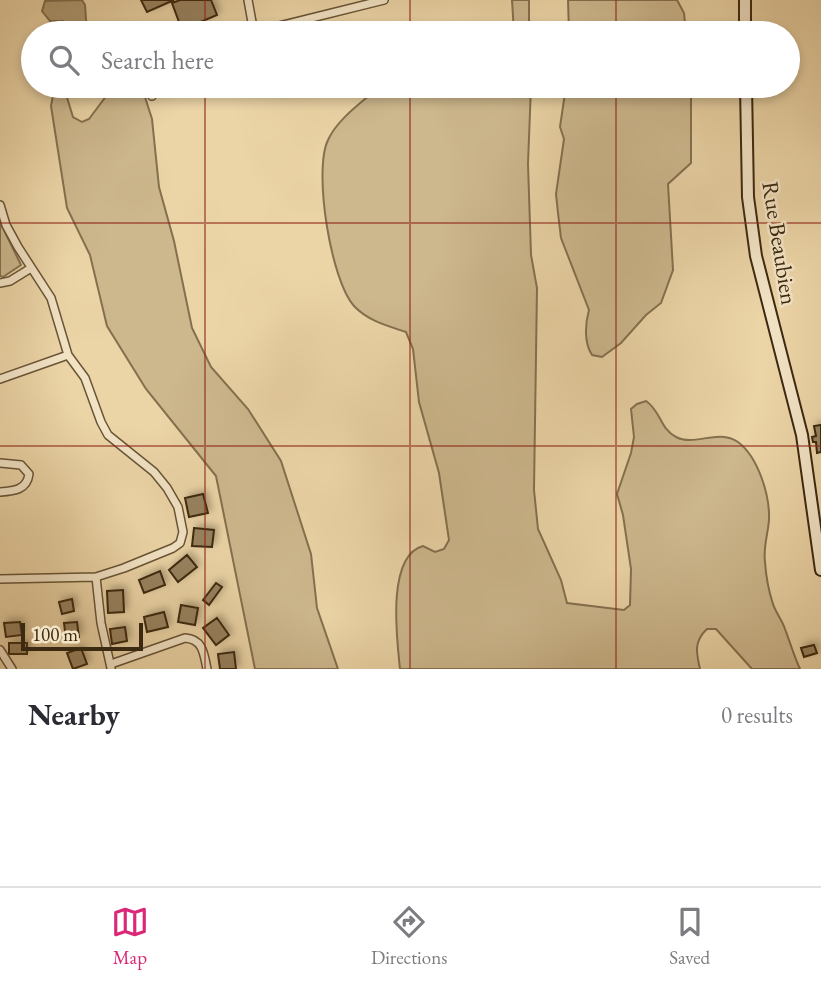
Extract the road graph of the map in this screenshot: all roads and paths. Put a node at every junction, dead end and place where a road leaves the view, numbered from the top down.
1 (248, 0) edge
2 (384, 0) edge
3 (745, 0) edge
4 (351, 3) edge
5 (251, 21) edge
6 (292, 21) edge
7 (745, 21) edge
8 (746, 98) edge
9 (0, 205) edge
10 (32, 268) junction
11 (0, 283) edge
12 (68, 355) junction
13 (0, 379) edge
14 (0, 463) edge
15 (0, 492) edge
16 (821, 569) edge
17 (96, 577) junction
18 (0, 579) edge
19 (0, 650) edge
20 (111, 667) edge
21 (12, 669) edge
22 (207, 669) edge

1 - 5 street
2 - 4 street
3 - 7 main road
4 - 6 street
8 - 16 main road, Rue Beaubien
9 - 10 street
10 - 11 street
10 - 12 street
12 - 13 street
12 - 17 street
14 - 15 street
17 - 18 street
17 - 20 street
19 - 21 street
20 - 22 street

